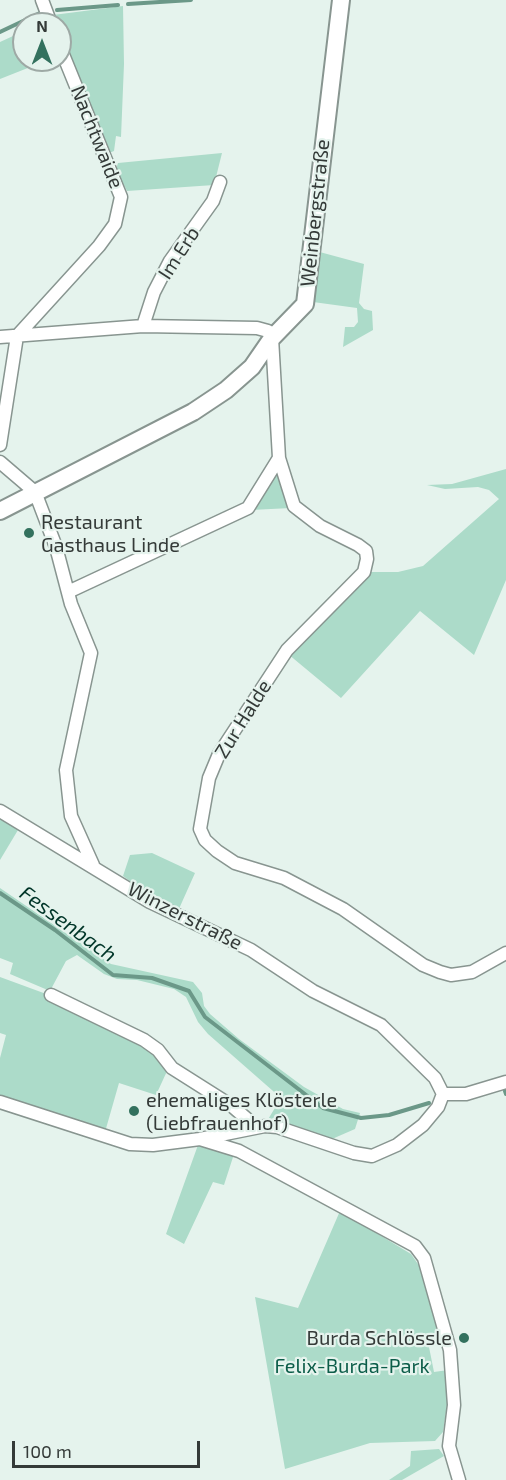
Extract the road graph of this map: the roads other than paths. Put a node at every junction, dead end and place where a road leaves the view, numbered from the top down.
1 (340, 0) edge
2 (70, 72) edge
3 (220, 182) dead end
4 (142, 326) junction
5 (0, 336) edge
6 (16, 336) junction
7 (272, 338) junction
8 (0, 445) edge
9 (279, 458) junction
10 (0, 462) edge
11 (34, 492) junction
12 (0, 511) edge
13 (68, 592) junction
14 (0, 811) edge
15 (93, 865) junction
16 (506, 953) edge
17 (51, 995) dead end
18 (506, 1082) edge
19 (443, 1094) junction
20 (0, 1102) edge
21 (250, 1127) junction
22 (200, 1139) junction
23 (239, 1151) junction
24 (459, 1480) edge

1 - 7 street, Weinbergstraße
2 - 6 street, Nachtwaide
3 - 4 street, Im Erb
4 - 6 street
4 - 7 street
5 - 6 street
6 - 8 street
7 - 9 street, Zur Halde
7 - 11 street, Weinbergstraße
9 - 13 street
9 - 16 street, Zur Halde
10 - 11 street
11 - 12 street, Weinbergstraße
11 - 13 street
13 - 15 street
14 - 15 street, Winzerstraße
15 - 19 street, Winzerstraße
17 - 21 street
18 - 19 street
19 - 21 street
20 - 22 street
21 - 22 street
21 - 23 street
22 - 23 street
23 - 24 street

